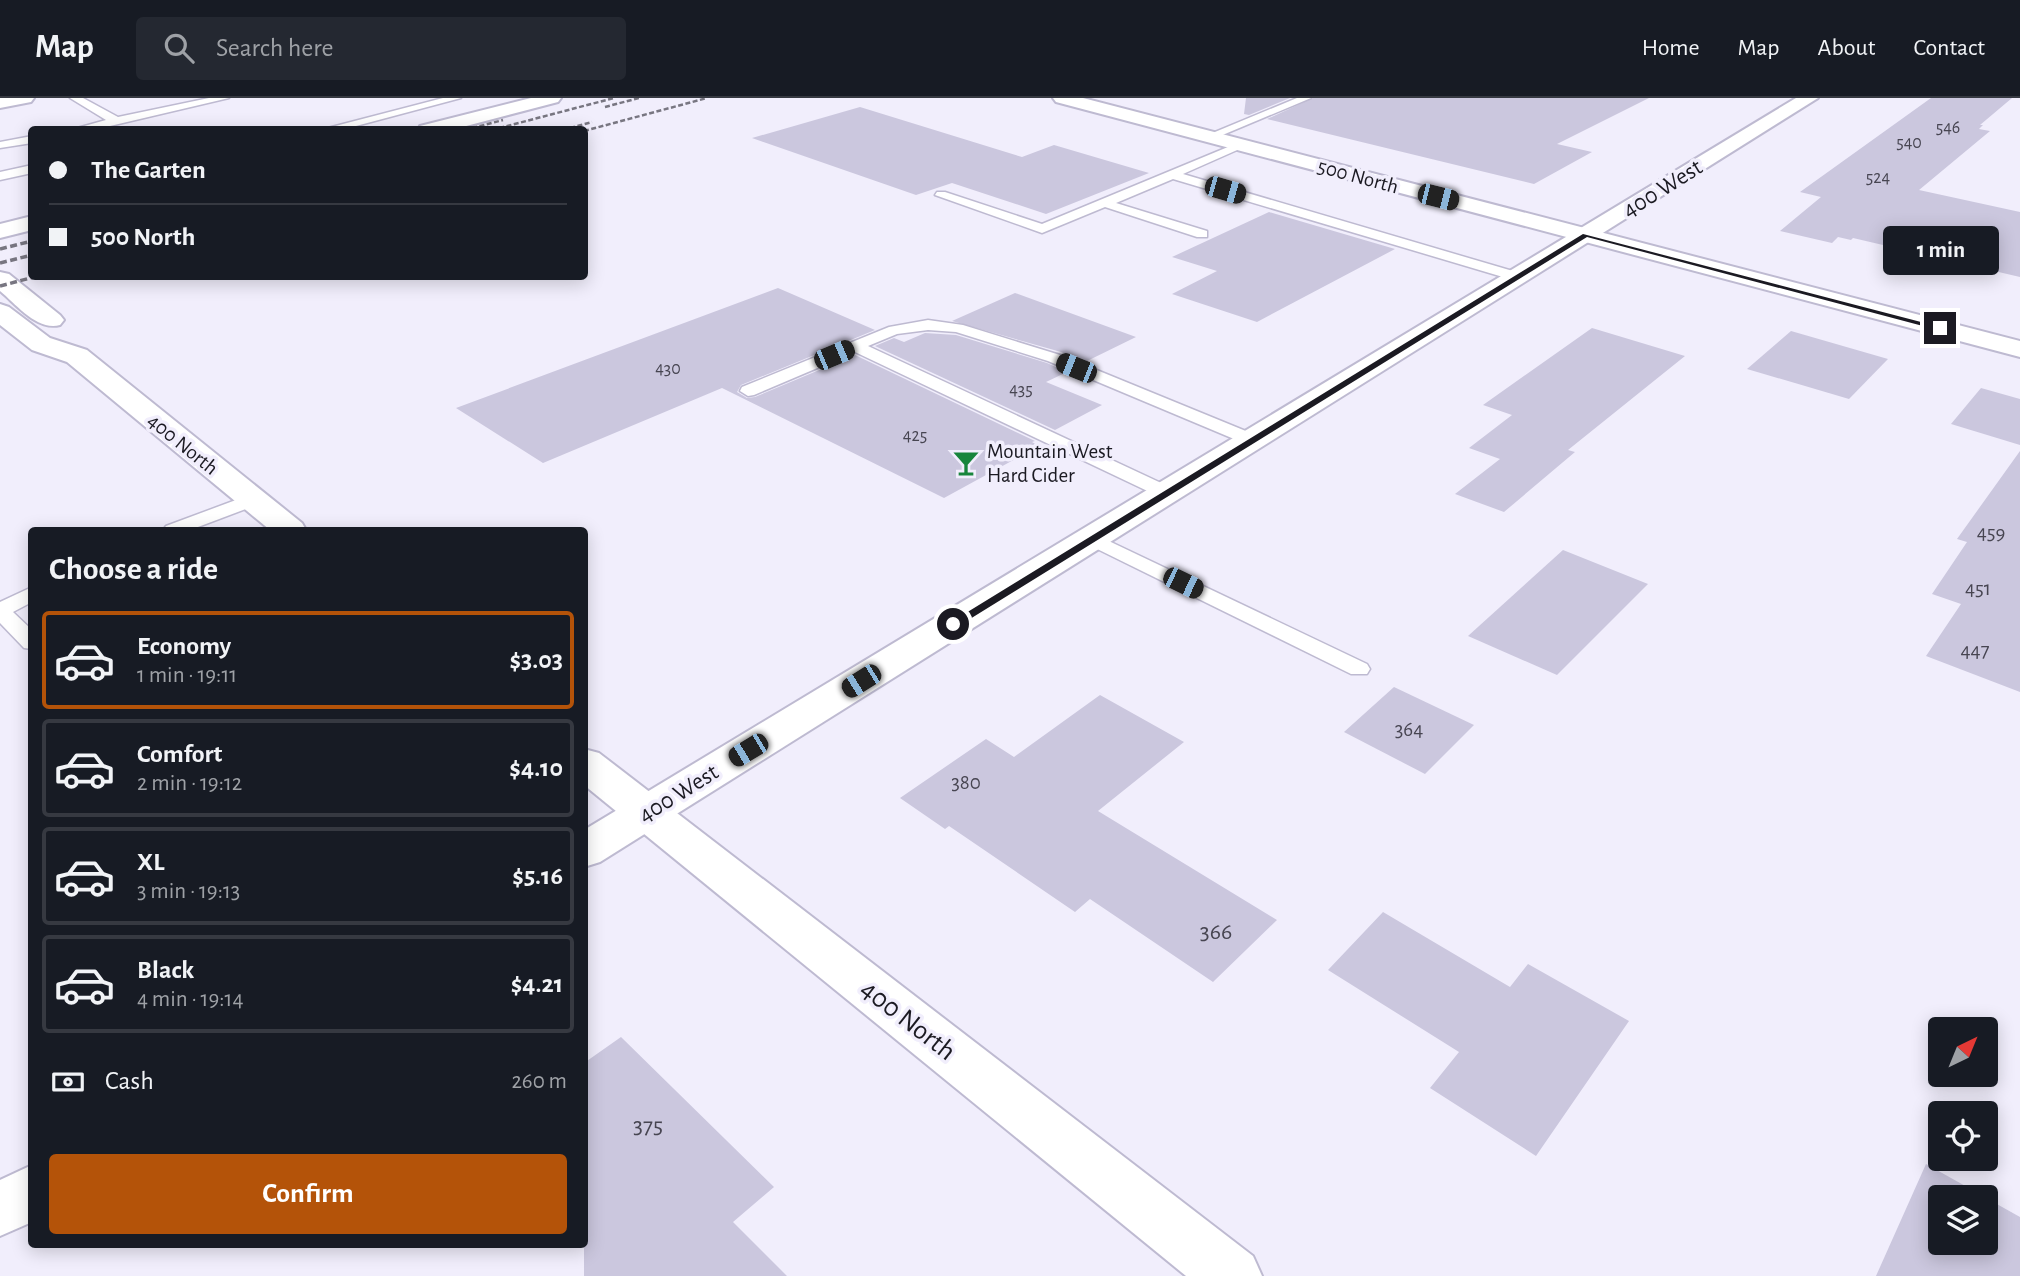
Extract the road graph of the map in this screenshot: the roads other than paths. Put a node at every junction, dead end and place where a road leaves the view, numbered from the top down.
1 (25, 98) edge
2 (75, 98) edge
3 (224, 98) edge
4 (456, 98) edge
5 (552, 98) edge
6 (1062, 98) edge
7 (1306, 98) edge
8 (1809, 98) edge
9 (0, 103) edge
10 (421, 106) junction
11 (116, 121) junction
12 (460, 121) junction
13 (93, 126) edge
14 (342, 126) edge
15 (441, 126) edge
16 (1209, 137) junction
17 (28, 140) edge
18 (0, 145) edge
19 (1240, 145) junction
20 (28, 170) edge
21 (1172, 175) junction
22 (0, 176) edge
23 (941, 195) dead end
24 (1104, 203) junction
25 (28, 224) edge
26 (0, 231) edge
27 (1202, 234) dead end
28 (1586, 235) junction
29 (1518, 277) junction
30 (0, 279) edge
31 (0, 312) edge
32 (10, 331) edge
33 (855, 346) junction
34 (2020, 349) edge
35 (77, 356) junction
36 (748, 391) dead end
37 (1252, 440) junction
38 (1167, 493) junction
39 (252, 500) junction
40 (181, 527) edge
41 (286, 527) edge
42 (1092, 539) junction
43 (28, 595) edge
44 (0, 610) edge
45 (28, 639) edge
46 (1359, 669) dead end
47 (588, 766) edge
48 (647, 813) junction
49 (588, 849) edge
50 (28, 1193) edge
51 (0, 1210) edge
52 (1232, 1276) edge

1 - 9 street
2 - 11 lane
3 - 11 lane
4 - 10 lane
5 - 12 street
6 - 16 street, 500 North
7 - 16 lane
8 - 28 street, 400 West
10 - 12 lane
10 - 14 lane
11 - 13 lane
12 - 15 street
16 - 19 street, 500 North
17 - 18 lane
19 - 21 lane
19 - 28 street, 500 North
20 - 22 lane
21 - 24 lane
21 - 29 lane
23 - 24 lane
24 - 27 lane
25 - 26 street
28 - 29 street, 400 West
28 - 34 street, 500 North
29 - 37 street, 400 West
30 - 35 street, 400 North
31 - 32 street, 400 North
32 - 35 street, 400 North
33 - 36 lane
33 - 37 lane
33 - 38 lane
35 - 39 street, 400 North
37 - 38 street, 400 West
38 - 42 street, 400 West
39 - 40 lane
39 - 41 street, 400 North
42 - 46 lane
42 - 48 street, 400 West
43 - 44 lane
44 - 45 lane
47 - 48 street, 400 North
48 - 49 street, 400 West
48 - 52 street, 400 North
50 - 51 street

